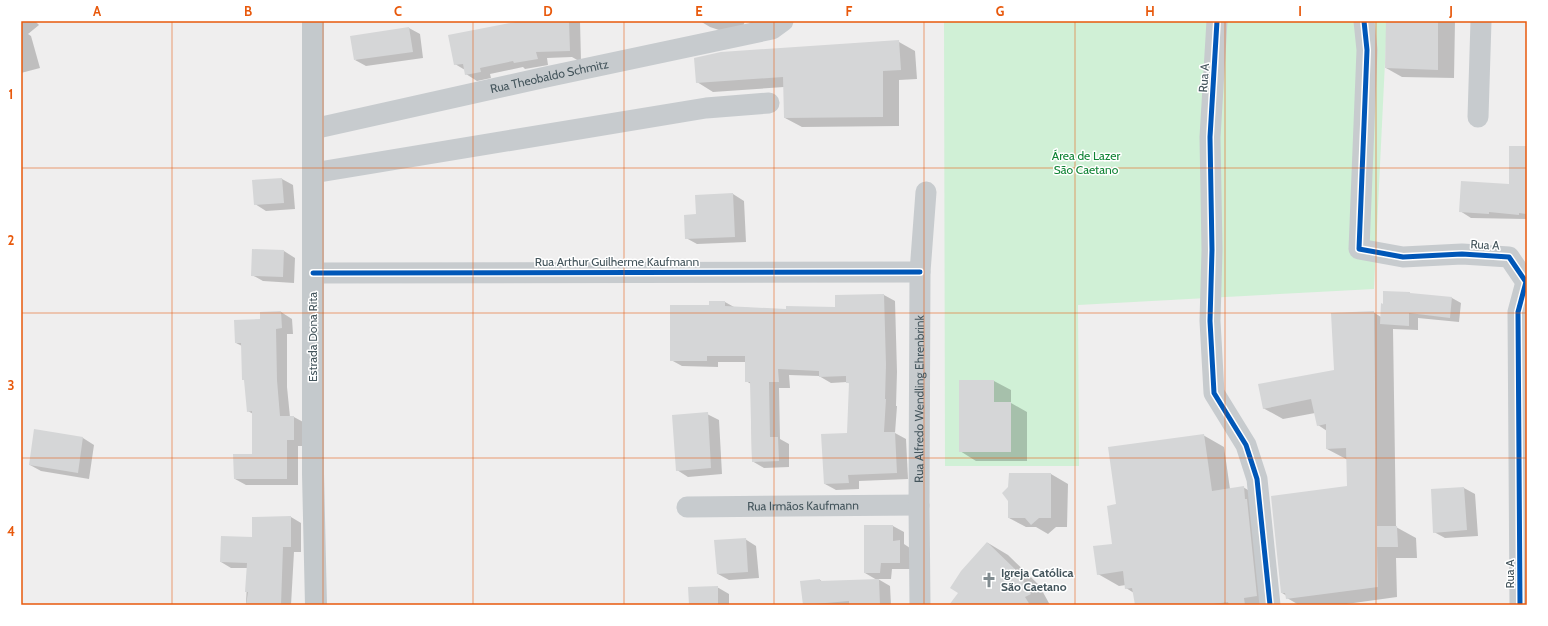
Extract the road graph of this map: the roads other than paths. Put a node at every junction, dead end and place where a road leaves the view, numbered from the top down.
1 (313, 21) edge
2 (783, 21) edge
3 (1217, 21) edge
4 (1364, 21) edge
5 (1481, 21) edge
6 (769, 103) dead end
7 (1478, 117) dead end
8 (313, 129) junction
9 (313, 173) junction
10 (926, 192) dead end
11 (920, 272) junction
12 (313, 273) junction
13 (919, 505) junction
14 (686, 507) dead end
15 (316, 605) edge
16 (920, 605) edge
17 (1270, 605) edge
18 (1520, 605) edge

1 - 8 main road, Estrada Dona Rita
2 - 8 street, Rua Theobaldo Schmitz
3 - 17 street, Rua A
4 - 18 street, Rua A
5 - 7 street
6 - 9 street
8 - 9 main road, Estrada Dona Rita
9 - 12 main road, Estrada Dona Rita
10 - 11 street, Rua Alfredo Wendling Ehrenbrink
11 - 12 street, Rua Arthur Guilherme Kaufmann
11 - 13 street, Rua Alfredo Wendling Ehrenbrink
12 - 15 main road, Estrada Dona Rita
13 - 14 street, Rua Irmãos Kaufmann
13 - 16 street, Rua Alfredo Wendling Ehrenbrink

